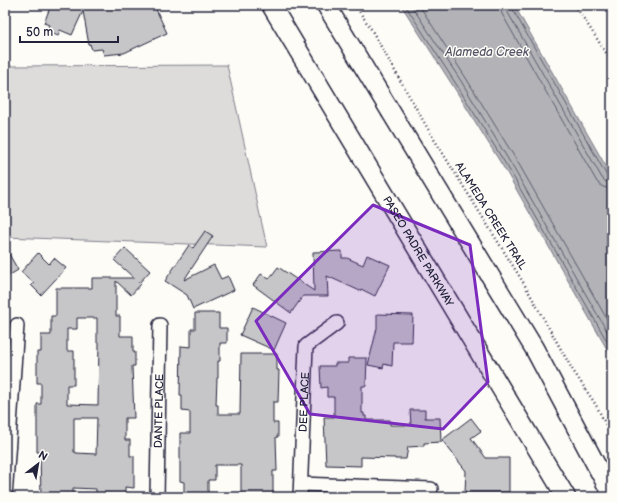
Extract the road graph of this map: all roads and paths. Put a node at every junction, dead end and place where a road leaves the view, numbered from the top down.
1 (271, 5) edge
2 (326, 5) edge
3 (355, 5) edge
4 (575, 5) edge
5 (612, 62) edge
6 (337, 323) dead end
7 (17, 325) dead end
8 (160, 325) dead end
9 (612, 437) edge
10 (431, 489) dead end
11 (301, 491) edge
12 (612, 495) edge
13 (5, 497) edge
14 (157, 497) edge
15 (566, 497) edge

1 - 15 main road, PASEO PADRE PARKWAY
2 - 12 main road
3 - 9 path, ALAMEDA CREEK TRAIL
4 - 5 path
6 - 11 street, DEE PLACE
7 - 13 street
8 - 14 street, DANTE PLACE
10 - 11 street

